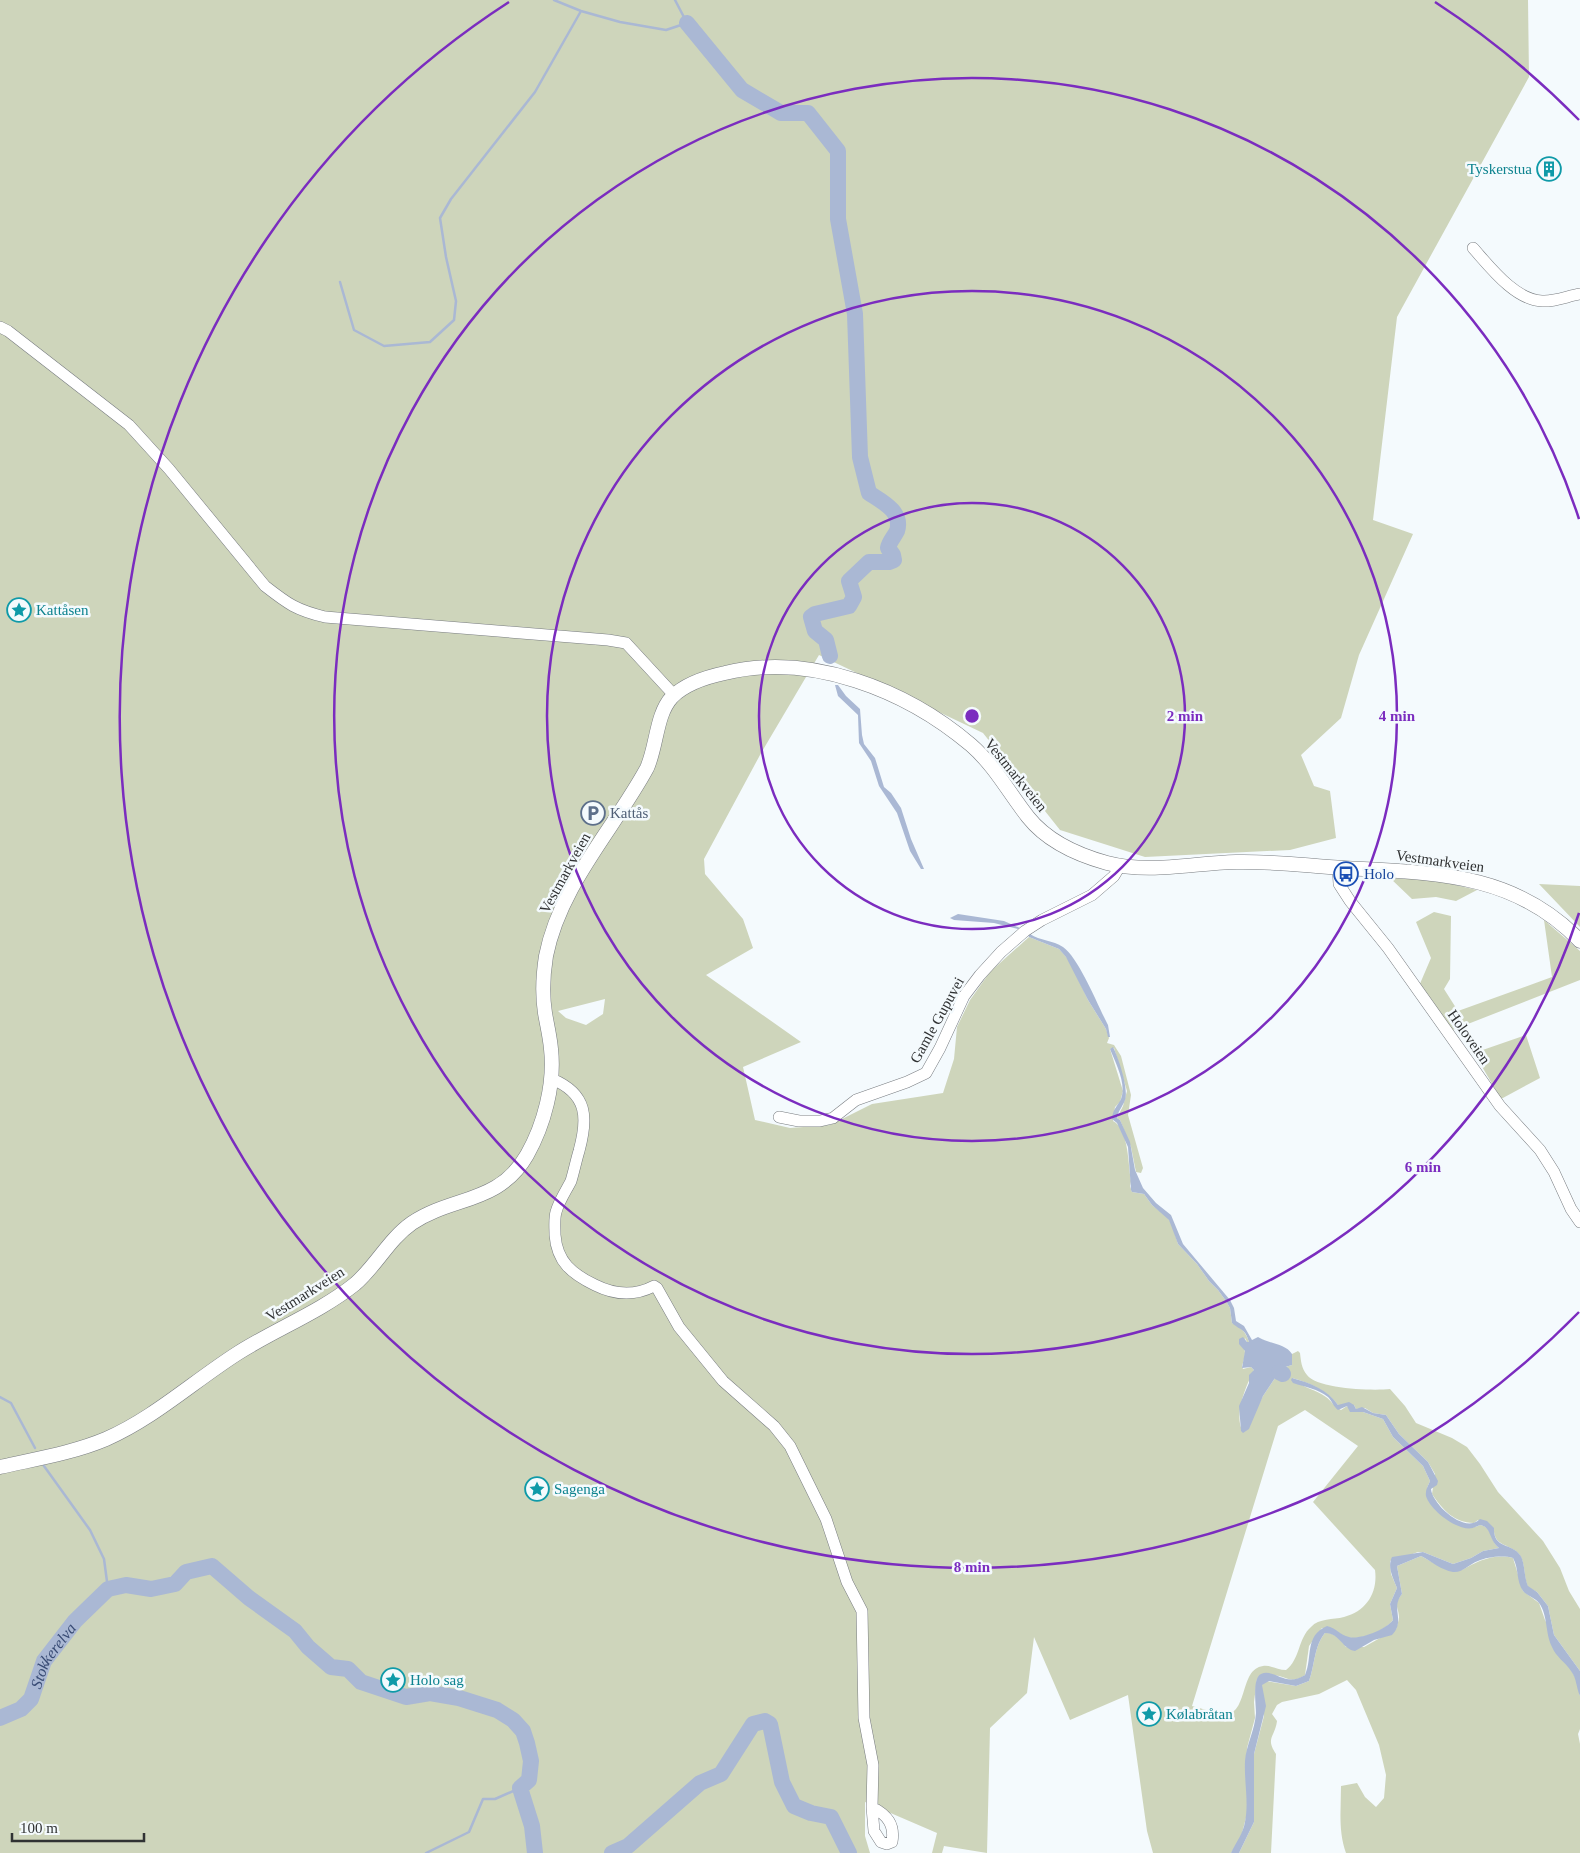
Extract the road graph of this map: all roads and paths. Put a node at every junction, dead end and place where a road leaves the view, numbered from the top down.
1 (1473, 248) dead end
2 (1580, 294) edge
3 (0, 327) edge
4 (674, 695) junction
5 (1120, 866) junction
6 (1338, 867) junction
7 (1580, 941) edge
8 (552, 1079) junction
9 (779, 1117) dead end
10 (1580, 1222) edge
11 (0, 1467) edge
12 (872, 1807) dead end

1 - 2 street
3 - 4 street
4 - 5 street, Vestmarkveien
4 - 8 street, Vestmarkveien
5 - 6 street, Vestmarkveien
5 - 9 street, Gamle Gupuvei
6 - 7 street, Vestmarkveien
6 - 10 street, Holoveien
8 - 11 street, Vestmarkveien
8 - 12 street

